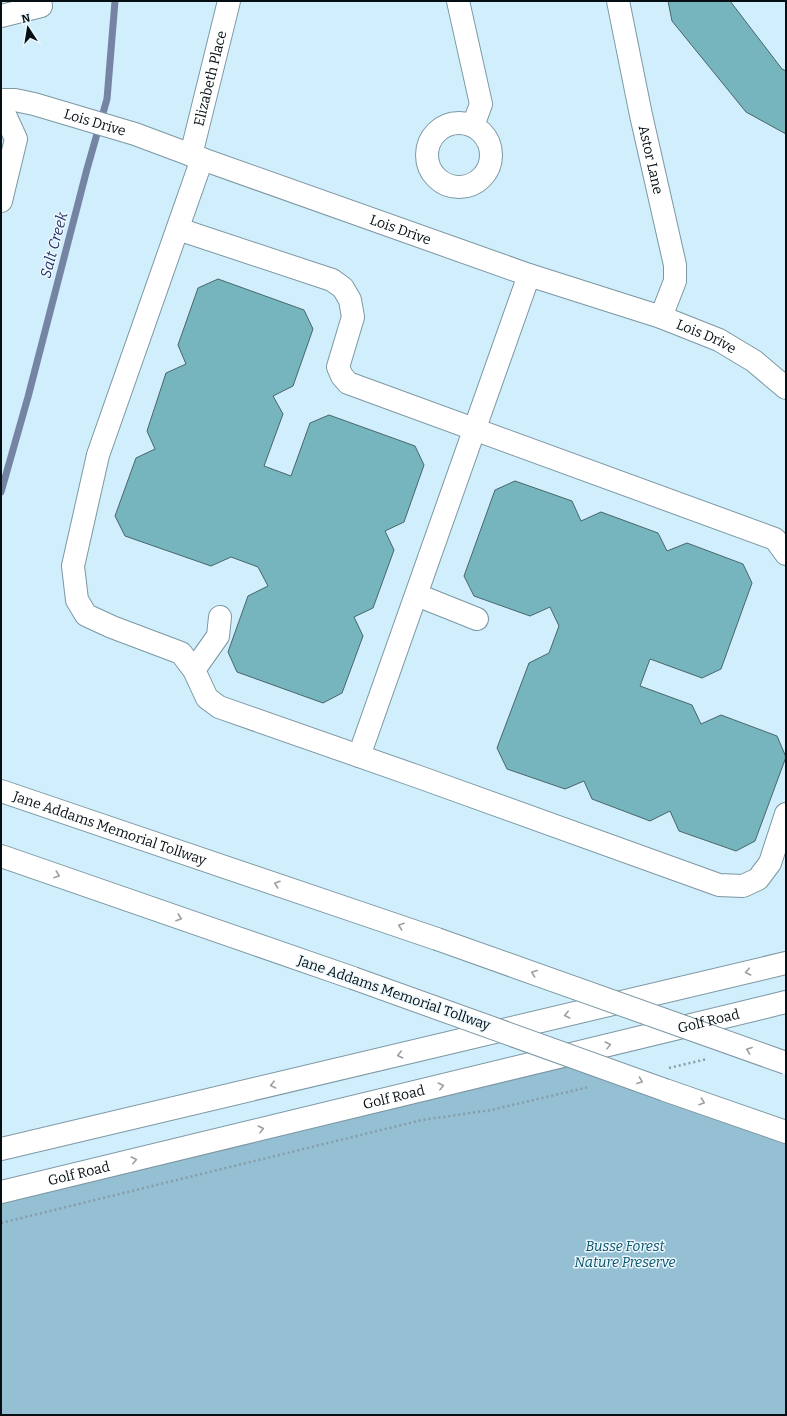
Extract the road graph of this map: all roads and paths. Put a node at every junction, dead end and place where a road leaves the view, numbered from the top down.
1 (40, 1) edge
2 (228, 1) edge
3 (458, 1) edge
4 (618, 1) edge
5 (1, 16) edge
6 (1, 100) edge
7 (1, 106) edge
8 (473, 126) dead end
9 (196, 157) junction
10 (1, 201) edge
11 (178, 229) junction
12 (529, 276) junction
13 (661, 317) junction
14 (786, 388) edge
15 (475, 429) junction
16 (786, 554) edge
17 (417, 594) junction
18 (220, 617) dead end
19 (477, 619) dead end
20 (194, 670) junction
21 (360, 756) junction
22 (1, 791) edge
23 (786, 814) edge
24 (10, 859) edge
25 (786, 963) edge
26 (786, 1002) edge
27 (786, 1063) edge
28 (559, 1094) dead end
29 (786, 1132) edge
30 (1, 1149) edge
31 (1, 1192) edge
32 (1, 1223) edge

1 - 5 main road
2 - 9 main road, Elizabeth Place
3 - 8 main road
4 - 13 main road, Astor Lane
6 - 9 main road, Lois Drive
7 - 10 main road
9 - 11 main road, Elizabeth Place
9 - 12 main road, Lois Drive
11 - 15 main road
11 - 20 main road, Elizabeth Place
12 - 13 main road, Lois Drive
12 - 15 main road
13 - 14 main road, Lois Drive
15 - 16 main road
15 - 17 main road
17 - 19 main road
17 - 21 main road
18 - 20 main road
20 - 21 main road, Elizabeth Place
21 - 23 main road, Elizabeth Place
27 -> 22 main road, Jane Addams Memorial Tollway, bridge
24 -> 29 main road, Jane Addams Memorial Tollway, bridge
25 -> 30 main road
31 -> 26 main road, Golf Road
28 - 32 path

